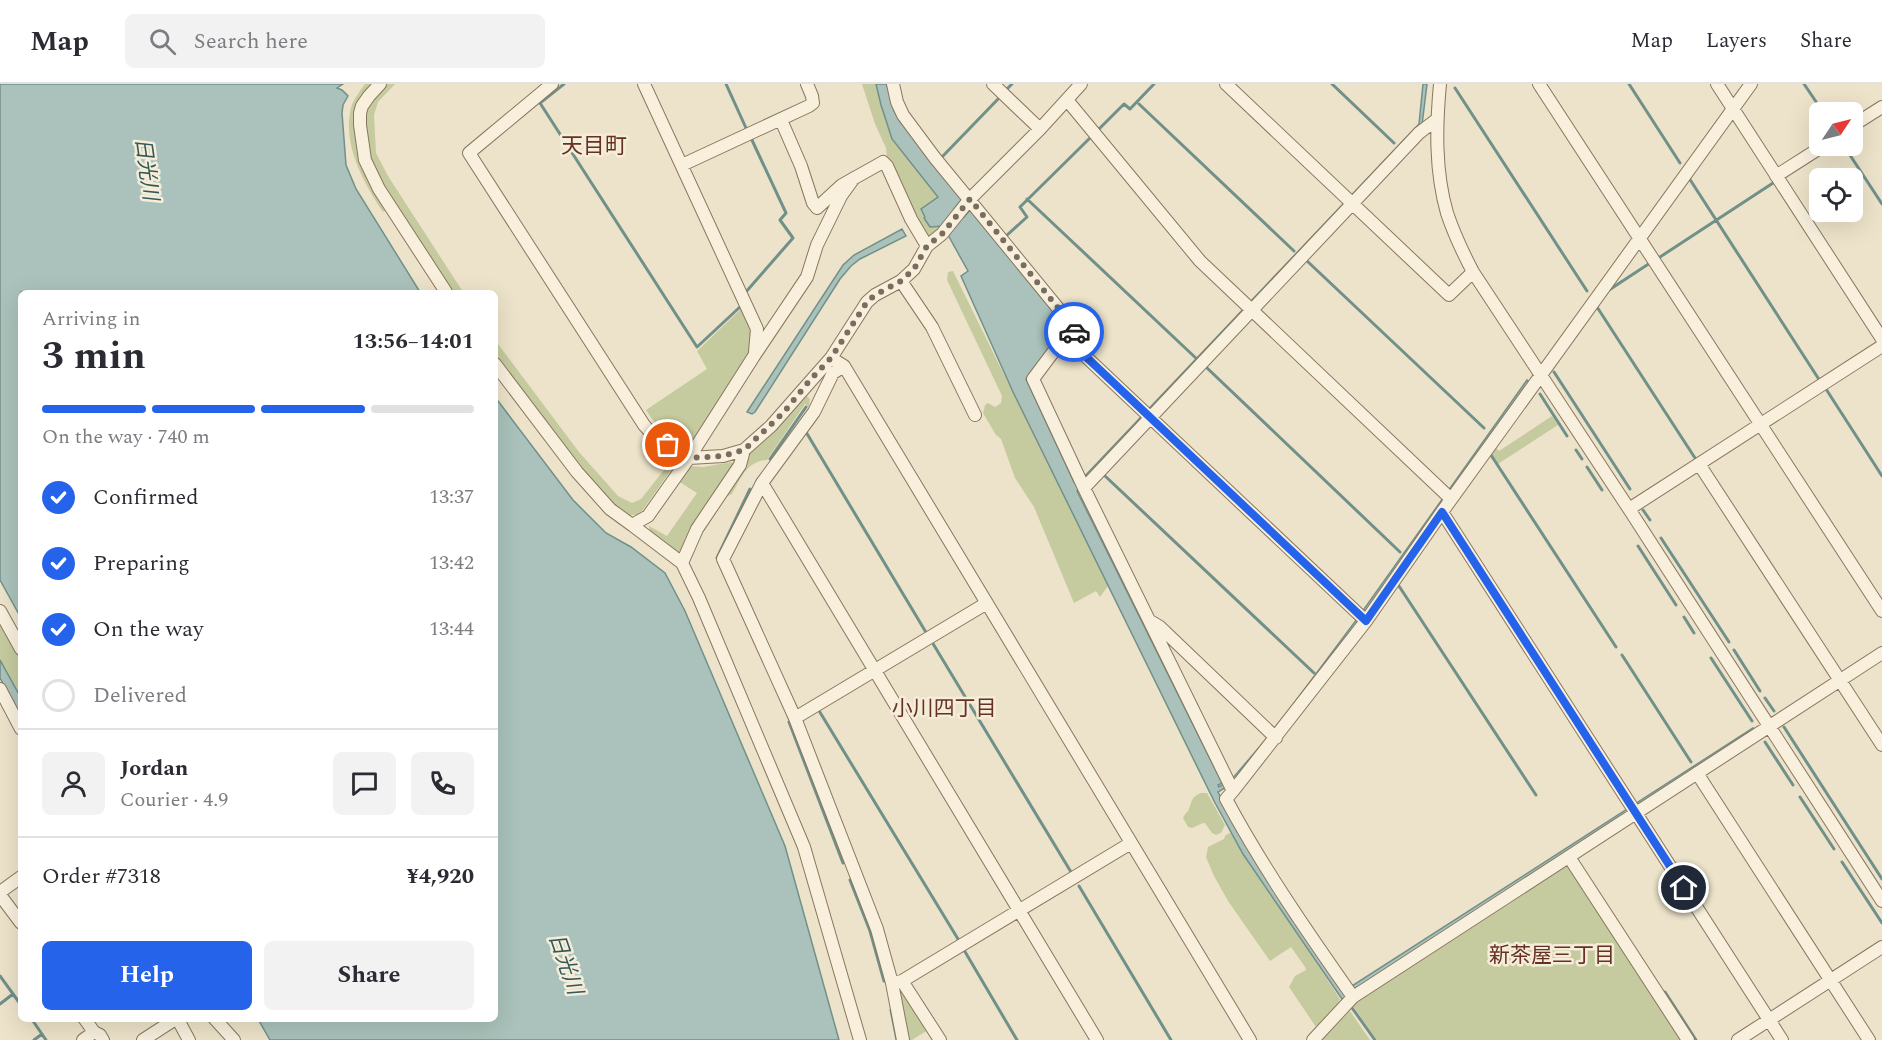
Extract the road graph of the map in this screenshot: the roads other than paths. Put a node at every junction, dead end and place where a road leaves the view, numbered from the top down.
1 (380, 84) edge
2 (552, 84) edge
3 (644, 84) edge
4 (807, 84) edge
5 (893, 84) edge
6 (993, 84) edge
7 (1081, 84) edge
8 (1226, 84) edge
9 (1440, 84) edge
10 (1539, 84) edge
11 (1717, 84) edge
12 (1751, 84) edge
13 (1067, 100) junction
14 (1882, 107) edge
15 (1733, 109) junction
16 (1863, 119) edge
17 (781, 120) junction
18 (1436, 120) junction
19 (1040, 129) junction
20 (1809, 155) edge
21 (682, 165) junction
22 (1776, 176) junction
23 (854, 178) junction
24 (970, 199) junction
25 (1350, 201) junction
26 (1639, 237) junction
27 (927, 246) junction
28 (1473, 272) junction
29 (901, 281) junction
30 (445, 290) edge
31 (1250, 308) junction
32 (1072, 327) junction
33 (1882, 339) edge
34 (1882, 346) edge
35 (754, 356) junction
36 (831, 358) junction
37 (844, 366) junction
38 (498, 368) edge
39 (1541, 375) junction
40 (1147, 414) junction
41 (975, 415) dead end
42 (1761, 424) junction
43 (744, 450) junction
44 (689, 458) junction
45 (1699, 464) junction
46 (762, 483) junction
47 (1081, 483) junction
48 (1448, 496) junction
49 (1629, 509) junction
50 (1442, 512) junction
51 (632, 525) junction
52 (682, 563) junction
53 (987, 603) junction
54 (0, 611) edge
55 (1882, 611) edge
56 (1362, 618) junction
57 (1149, 620) junction
58 (18, 644) edge
59 (1882, 652) edge
60 (875, 670) junction
61 (1838, 677) junction
62 (0, 689) edge
63 (795, 718) junction
64 (18, 723) edge
65 (1769, 726) junction
66 (1273, 735) junction
67 (1882, 745) edge
68 (1697, 773) junction
69 (1231, 787) junction
70 (1634, 810) junction
71 (1131, 843) junction
72 (1569, 857) junction
73 (18, 879) edge
74 (0, 893) edge
75 (1882, 901) edge
76 (1019, 911) junction
77 (18, 919) edge
78 (1882, 947) edge
79 (1831, 980) junction
80 (897, 982) junction
81 (1349, 996) junction
82 (1769, 1020) junction
83 (87, 1022) edge
84 (171, 1022) edge
85 (179, 1022) edge
86 (218, 1022) edge
87 (228, 1022) edge
88 (98, 1036) edge
89 (83, 1040) edge
90 (143, 1040) edge
91 (189, 1040) edge
92 (236, 1040) edge
93 (860, 1040) edge
94 (903, 1040) edge
95 (940, 1040) edge
96 (1097, 1040) edge
97 (1250, 1040) edge
98 (1313, 1040) edge
99 (1688, 1040) edge
100 (1738, 1040) edge
101 (1782, 1040) edge
102 (1869, 1040) edge

1 - 30 street
2 - 44 street
3 - 21 street
4 - 17 street
5 - 24 street
6 - 19 street
7 - 13 street
8 - 25 street
9 - 18 street
10 - 26 street
11 - 15 street
12 - 15 street
13 - 19 street
13 - 31 street
14 - 16 street
15 - 22 street
15 - 26 street
17 - 21 street
17 - 23 street
18 - 25 street
18 - 28 street
19 - 24 street
20 - 22 street
21 - 35 street
22 - 33 street
23 - 27 street
23 - 35 street
24 - 27 street
24 - 32 street
25 - 28 street
25 - 31 street
26 - 39 street
26 - 42 street
27 - 29 street
28 - 39 street
29 - 36 street
29 - 41 street
31 - 40 street
31 - 48 street
32 - 40 street
32 - 47 street
34 - 42 street
35 - 44 street
36 - 37 street
36 - 43 street
37 - 46 street
37 - 53 street
38 - 51 street
39 - 48 street
39 - 49 street
40 - 47 street
40 - 56 street
42 - 45 street
42 - 55 street
43 - 44 street
43 - 52 street
44 - 51 street
45 - 49 street
45 - 61 street
46 - 60 street
46 - 63 street
47 - 57 street
48 - 50 street
49 - 65 street
50 - 56 street
50 - 70 street
51 - 52 street
52 - 93 street
53 - 60 street
53 - 71 street
54 - 58 street
56 - 66 street
57 - 66 street
57 - 69 street
59 - 61 street
60 - 63 street
60 - 76 street
61 - 65 street
61 - 67 street
62 - 64 street
63 - 80 street
65 - 68 street
65 - 75 street
66 - 69 street
68 - 70 street
68 - 79 street
69 - 81 street
70 - 72 street
70 - 82 street
71 - 76 street
71 - 97 street
72 - 81 street
72 - 99 street
73 - 74 street
74 - 77 street
76 - 80 street
76 - 96 street
78 - 79 street
79 - 82 street
79 - 102 street
80 - 94 street
80 - 95 street
81 - 98 street
82 - 100 street
82 - 101 street
83 - 88 street
84 - 90 street
85 - 91 street
86 - 92 street
87 - 92 street
88 - 89 street

